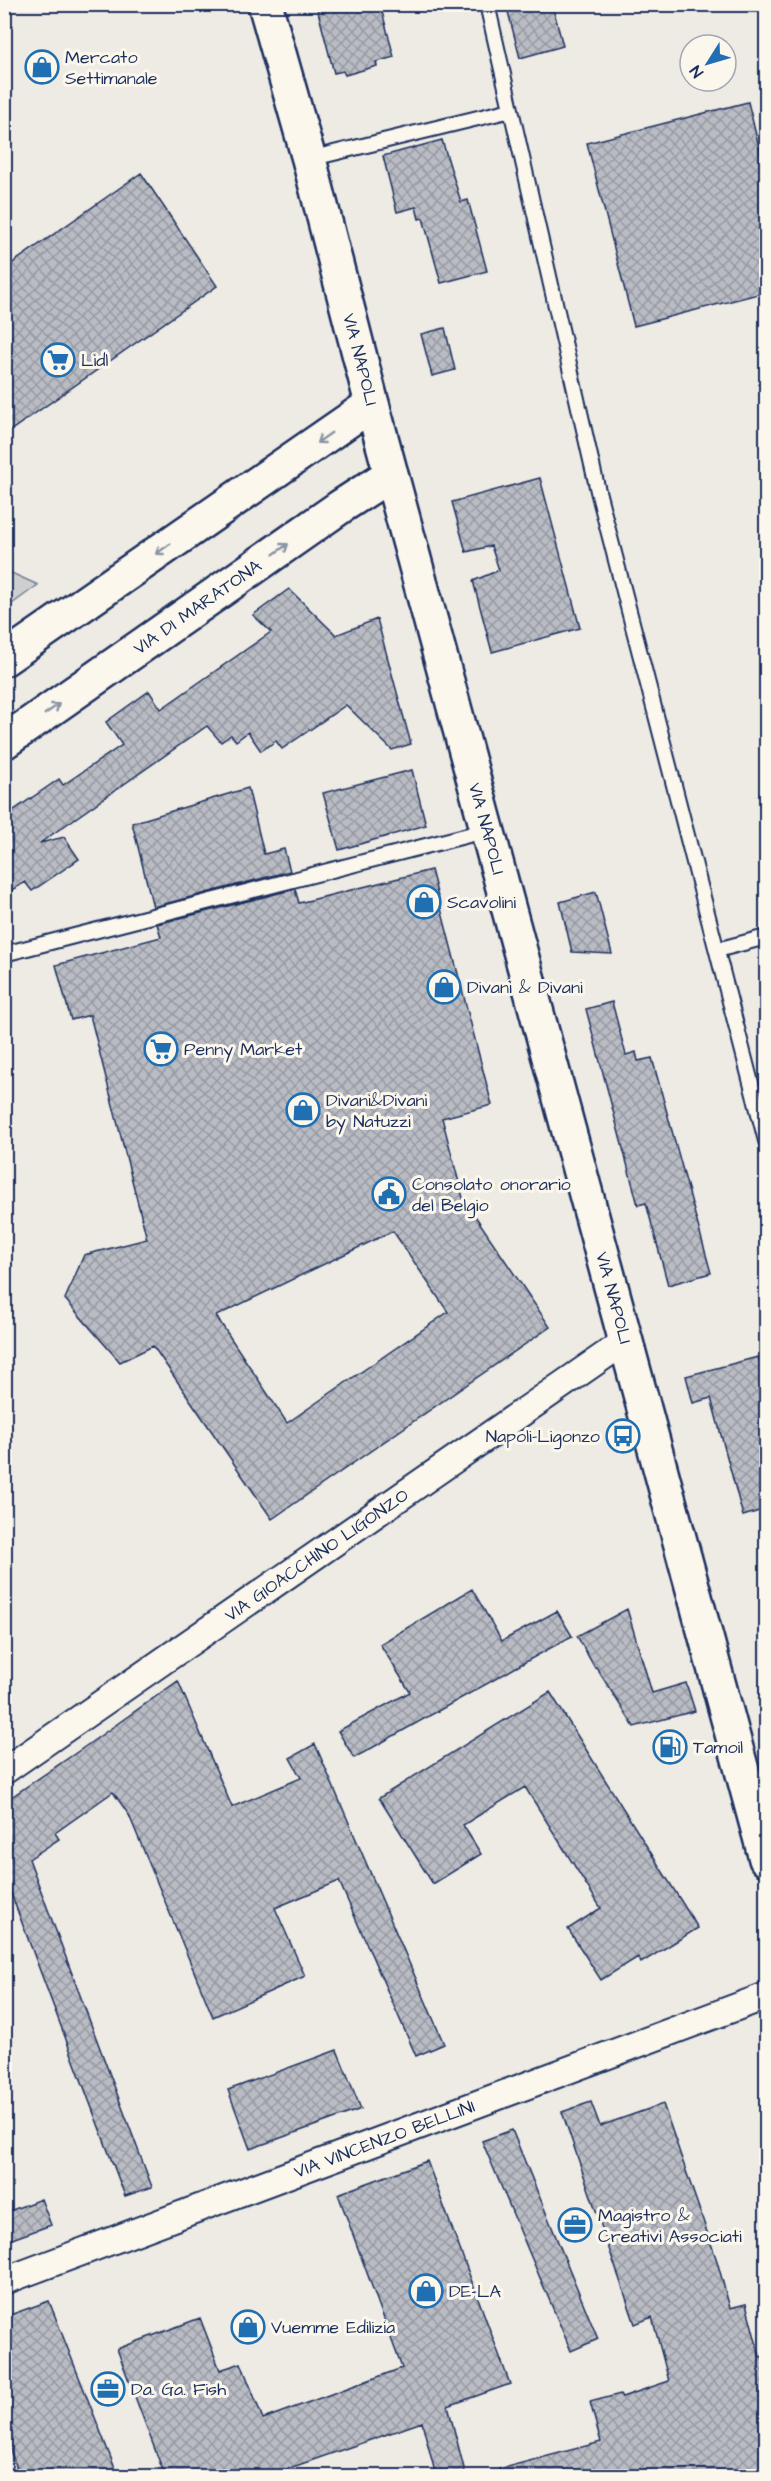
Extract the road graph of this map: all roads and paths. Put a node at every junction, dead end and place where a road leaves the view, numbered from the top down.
1 (266, 4) edge
2 (487, 4) edge
3 (511, 110) junction
4 (309, 159) junction
5 (372, 404) junction
6 (391, 474) junction
7 (4, 659) edge
8 (4, 742) edge
9 (488, 830) junction
10 (766, 937) edge
11 (717, 950) junction
12 (4, 954) edge
13 (766, 1141) edge
14 (627, 1340) junction
15 (4, 1771) edge
16 (766, 1859) edge
17 (766, 1996) edge
18 (4, 2281) edge

1 - 4 main road, VIA NAPOLI
2 - 3 lane
3 - 4 lane
3 - 11 lane
4 - 5 main road, VIA NAPOLI
5 - 6 main road, VIA NAPOLI
5 -> 7 main road
8 -> 6 main road, VIA DI MARATONA
6 - 9 main road, VIA NAPOLI
9 - 12 lane
9 - 14 main road, VIA NAPOLI
10 - 11 lane
11 - 13 lane
14 - 15 street, VIA GIOACCHINO LIGONZO
14 - 16 main road, VIA NAPOLI
17 - 18 street, VIA VINCENZO BELLINI

